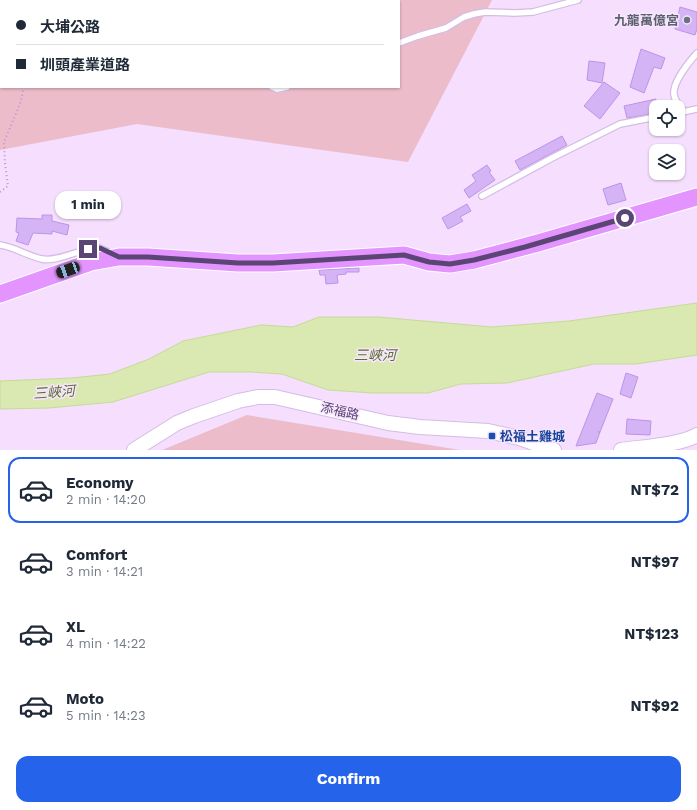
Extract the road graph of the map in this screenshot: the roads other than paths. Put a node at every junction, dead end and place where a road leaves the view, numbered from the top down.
1 (578, 0) edge
2 (400, 44) edge
3 (697, 53) edge
4 (676, 100) edge
5 (697, 109) edge
6 (685, 111) edge
7 (649, 118) edge
8 (482, 196) dead end
9 (697, 197) edge
10 (0, 245) edge
11 (119, 257) junction
12 (0, 294) edge
13 (697, 435) edge
14 (134, 450) edge
15 (554, 450) edge
16 (621, 450) edge

1 - 2 lane
3 - 4 lane
5 - 6 lane
7 - 8 lane
9 - 11 main road
10 - 11 lane
11 - 12 main road
13 - 16 street
14 - 15 street, 添福路

